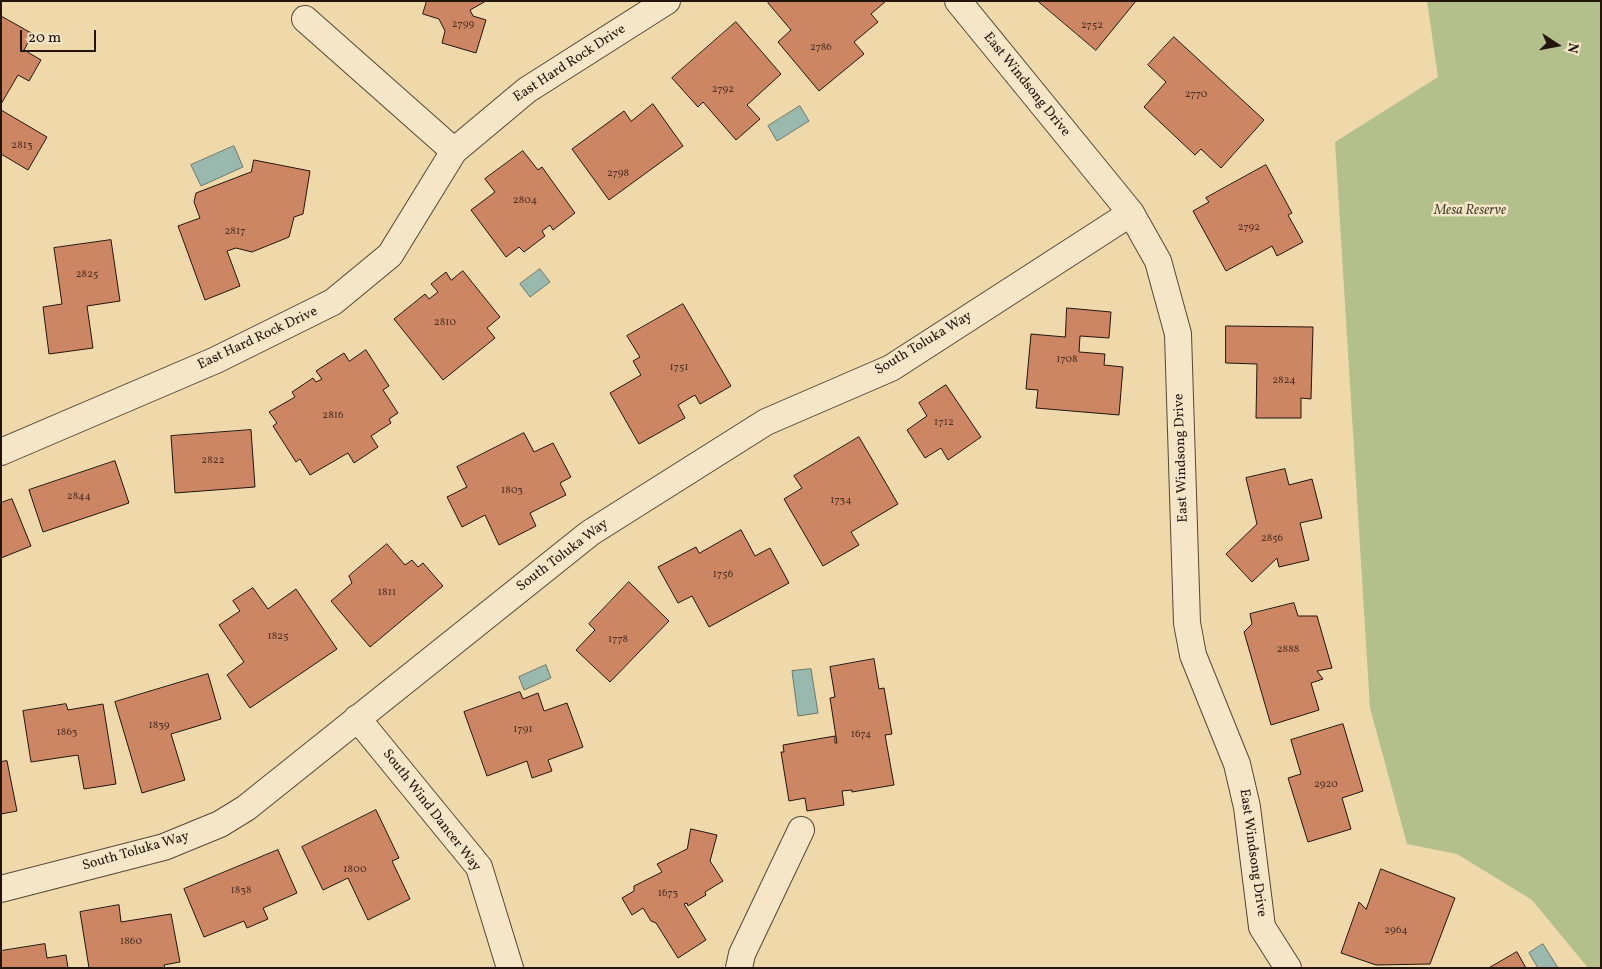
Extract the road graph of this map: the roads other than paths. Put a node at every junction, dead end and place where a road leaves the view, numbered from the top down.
1 (667, 1) edge
2 (958, 1) edge
3 (305, 19) dead end
4 (454, 151) junction
5 (1131, 213) junction
6 (1, 452) edge
7 (357, 718) junction
8 (801, 830) dead end
9 (1, 889) edge
10 (510, 968) edge
11 (739, 968) edge
12 (1288, 968) edge

1 - 4 street, East Hard Rock Drive
2 - 5 street, East Windsong Drive
3 - 4 street
4 - 6 street, East Hard Rock Drive
5 - 7 street, South Toluka Way
5 - 12 street, East Windsong Drive
7 - 9 street, South Toluka Way
7 - 10 street, South Wind Dancer Way
8 - 11 street

